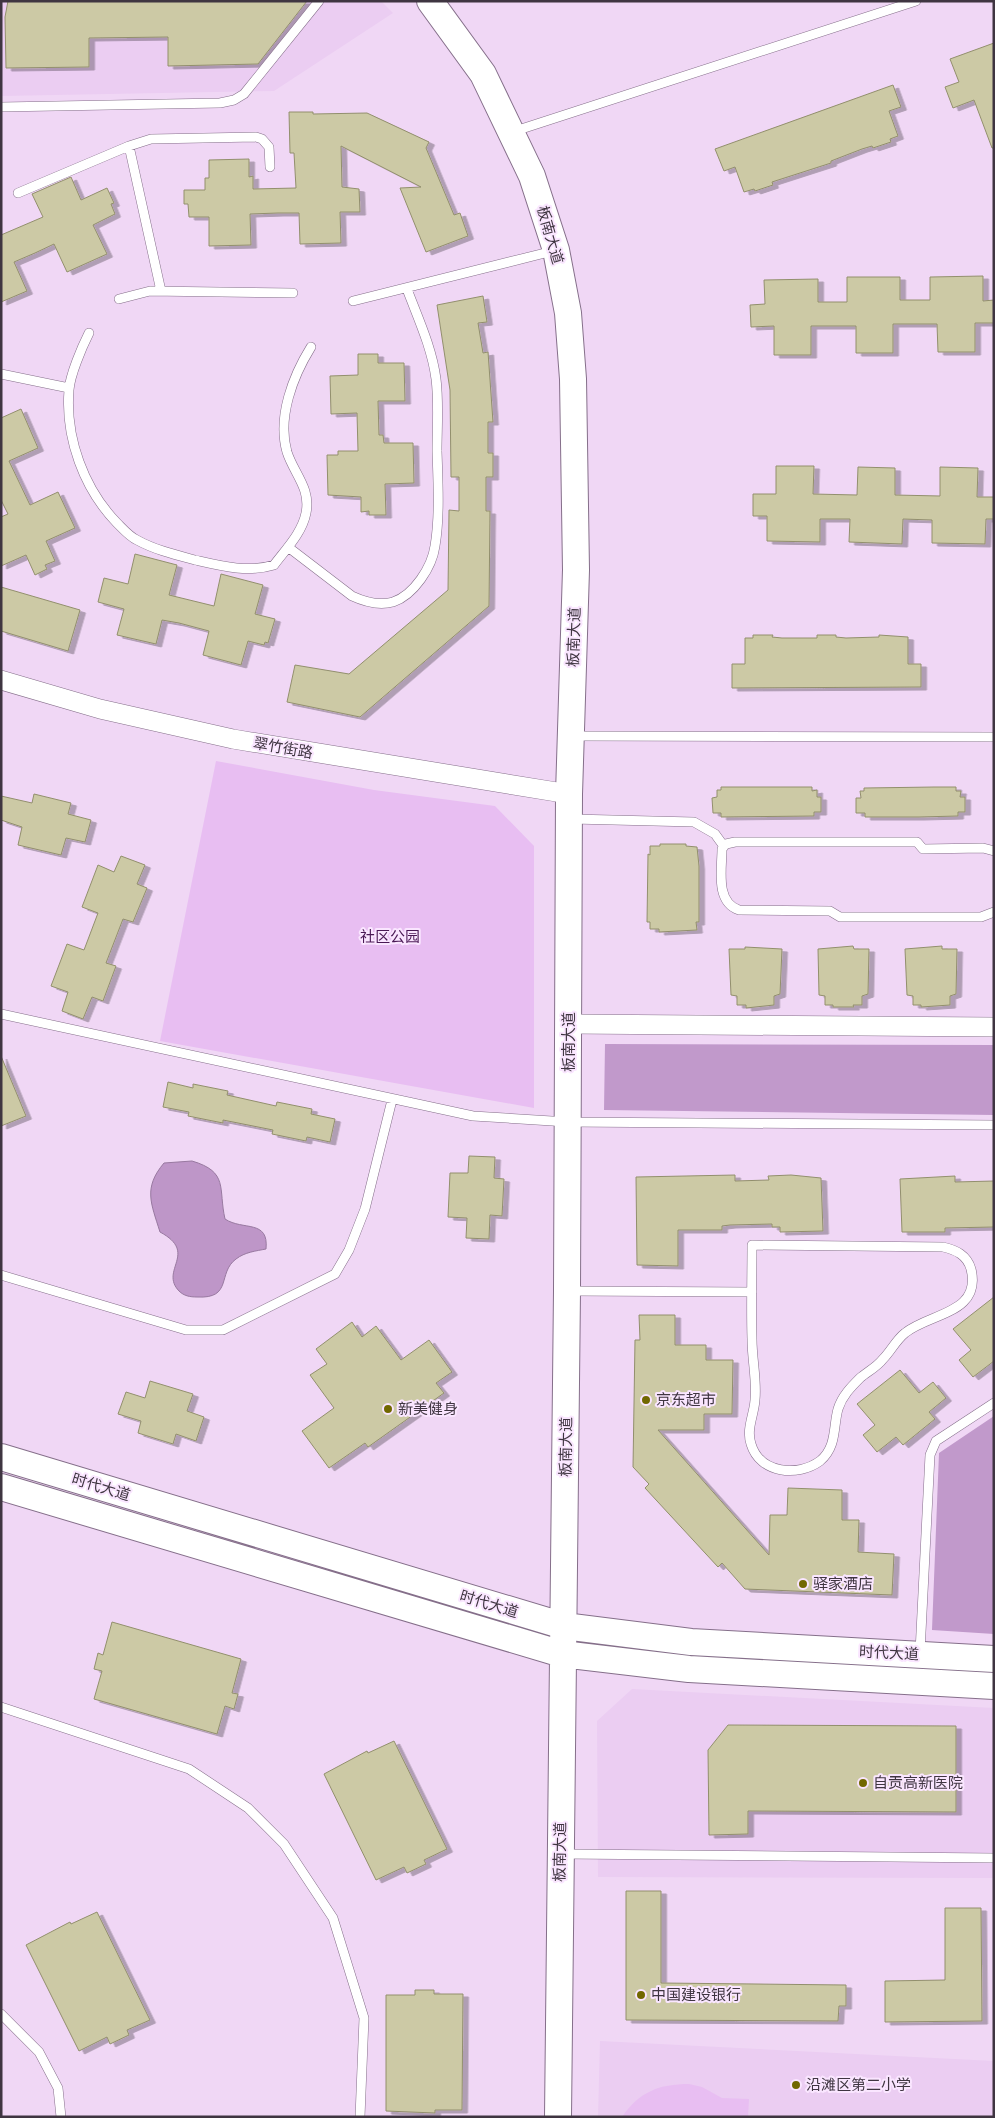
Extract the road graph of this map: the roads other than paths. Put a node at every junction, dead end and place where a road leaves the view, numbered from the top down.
1 (319, 1) edge
2 (430, 1) edge
3 (916, 1) edge
4 (1, 107) edge
5 (512, 132) junction
6 (128, 146) junction
7 (270, 167) dead end
8 (18, 193) dead end
9 (556, 250) junction
10 (407, 289) junction
11 (161, 291) junction
12 (293, 293) dead end
13 (119, 299) dead end
14 (354, 301) dead end
15 (89, 333) dead end
16 (311, 347) dead end
17 (1, 374) edge
18 (69, 388) junction
19 (288, 547) junction
20 (1, 680) edge
21 (571, 736) junction
22 (994, 737) edge
23 (569, 807) junction
24 (723, 846) junction
25 (994, 851) edge
26 (994, 912) edge
27 (1, 1014) edge
28 (569, 1024) junction
29 (994, 1027) edge
30 (392, 1100) junction
31 (568, 1122) junction
32 (994, 1125) edge
33 (1, 1275) edge
34 (567, 1291) junction
35 (752, 1292) junction
36 (994, 1403) edge
37 (1, 1457) edge
38 (1, 1487) edge
39 (564, 1626) junction
40 (562, 1654) junction
41 (920, 1654) junction
42 (994, 1659) edge
43 (994, 1686) edge
44 (1, 1707) edge
45 (560, 1854) junction
46 (994, 1858) edge
47 (1, 2014) edge
48 (61, 2117) edge
49 (360, 2117) edge
50 (558, 2117) edge

1 - 4 lane
2 - 5 main road, 板南大道
3 - 5 lane
5 - 9 main road, 板南大道
6 - 7 lane
6 - 8 lane
6 - 11 lane
9 - 10 lane
9 - 21 main road, 板南大道
10 - 14 lane
10 - 19 lane
11 - 12 lane
11 - 13 lane
15 - 18 lane
16 - 19 lane
17 - 18 lane
18 - 19 lane
20 - 23 street, 翠竹街路
21 - 22 lane
21 - 23 main road, 板南大道
23 - 24 lane
23 - 28 main road, 板南大道
24 - 25 lane
24 - 26 lane
27 - 30 lane
28 - 29 street
28 - 31 main road, 板南大道
30 - 31 lane
30 - 33 lane
31 - 32 lane
31 - 34 main road, 板南大道
34 - 35 lane
34 - 39 main road, 板南大道
35 - 35 lane
36 - 41 lane
37 - 39 main road, 时代大道
38 - 40 main road, 时代大道
39 - 40 main road, 板南大道
39 - 41 main road, 时代大道
40 - 43 main road, 时代大道
40 - 45 main road, 板南大道
41 - 42 main road, 时代大道
44 - 49 lane
45 - 46 lane
45 - 50 main road, 板南大道
47 - 48 lane

